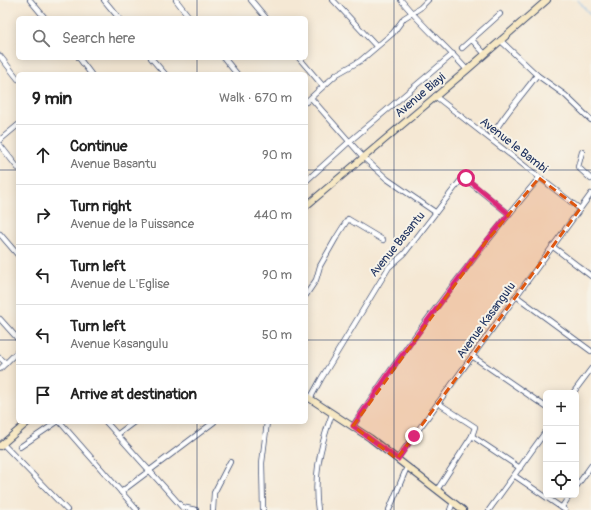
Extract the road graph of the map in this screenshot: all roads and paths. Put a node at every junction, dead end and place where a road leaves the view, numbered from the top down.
1 (30, 0) edge
2 (104, 0) edge
3 (176, 0) edge
4 (251, 0) edge
5 (333, 0) edge
6 (401, 0) edge
7 (428, 0) edge
8 (547, 0) edge
9 (411, 13) junction
10 (500, 14) dead end
11 (44, 16) edge
12 (117, 16) edge
13 (188, 16) edge
14 (264, 16) edge
15 (472, 40) junction
16 (500, 40) junction
17 (376, 46) junction
18 (462, 48) dead end
19 (453, 54) junction
20 (485, 54) junction
21 (0, 56) edge
22 (80, 60) edge
23 (153, 60) edge
24 (226, 60) edge
25 (301, 60) edge
26 (467, 70) junction
27 (90, 72) edge
28 (163, 72) edge
29 (235, 72) edge
30 (537, 75) junction
31 (16, 76) edge
32 (324, 86) junction
33 (435, 96) junction
34 (311, 98) junction
35 (308, 100) edge
36 (591, 120) edge
37 (16, 127) edge
38 (491, 138) junction
39 (0, 140) edge
40 (350, 141) junction
41 (0, 145) edge
42 (582, 152) dead end
43 (363, 157) junction
44 (16, 165) edge
45 (539, 178) junction
46 (591, 179) edge
47 (308, 180) edge
48 (591, 194) edge
49 (585, 202) junction
50 (308, 204) edge
51 (591, 206) edge
52 (580, 210) junction
53 (435, 212) junction
54 (509, 214) junction
55 (0, 234) edge
56 (383, 240) dead end
57 (552, 246) junction
58 (16, 253) edge
59 (591, 276) edge
60 (308, 292) edge
61 (516, 296) junction
62 (0, 319) edge
63 (16, 337) edge
64 (591, 351) edge
65 (16, 353) edge
66 (472, 356) junction
67 (0, 358) edge
68 (6, 363) junction
69 (0, 369) edge
70 (591, 369) edge
71 (575, 390) edge
72 (308, 398) edge
73 (438, 403) junction
74 (543, 405) edge
75 (332, 414) junction
76 (26, 424) edge
77 (55, 424) edge
78 (60, 424) edge
79 (108, 424) edge
80 (131, 424) edge
81 (211, 424) edge
82 (267, 424) edge
83 (353, 426) junction
84 (118, 434) junction
85 (543, 435) edge
86 (472, 436) junction
87 (2, 445) edge
88 (20, 447) dead end
89 (398, 459) junction
90 (230, 462) dead end
91 (591, 466) edge
92 (407, 467) junction
93 (520, 468) junction
94 (150, 470) junction
95 (514, 476) junction
96 (579, 483) edge
97 (437, 490) junction
98 (121, 492) junction
99 (568, 498) edge
100 (453, 502) junction
101 (563, 509) edge
102 (67, 510) edge
103 (137, 510) edge
104 (196, 510) edge
105 (213, 510) edge
106 (262, 510) edge
107 (318, 510) edge
108 (389, 510) edge
109 (450, 510) edge
110 (463, 510) edge
111 (489, 510) edge

1 - 11 street
2 - 12 street
3 - 13 street
4 - 14 street
5 - 17 street
6 - 9 street
7 - 9 street
8 - 16 street, Avenue Biayi
9 - 17 street
9 - 19 street
10 - 15 street
15 - 18 street
15 - 20 street
16 - 20 street, Avenue Biayi
16 - 30 street
17 - 32 street
19 - 26 street
19 - 40 street
20 - 26 street, Avenue Biayi
21 - 31 street
22 - 27 street
23 - 28 street
24 - 29 street
25 - 32 street
26 - 33 street, Avenue Biayi
30 - 36 street
30 - 38 street
32 - 34 street
33 - 38 street, Avenue le Bambi
33 - 43 street, Avenue Biayi
34 - 35 street
34 - 40 street
37 - 39 street
38 - 45 street, Avenue le Bambi
40 - 43 street
40 - 47 street
41 - 44 street
42 - 46 street
43 - 50 street, Avenue Biayi
43 - 53 street
45 - 52 street, Avenue le Bambi
45 - 54 street
48 - 49 street, Avenue Kasangulu
49 - 51 street
49 - 52 street, Avenue Kasangulu
52 - 57 street, Avenue Kasangulu
53 - 54 street, Avenue Basantu
53 - 72 street, Avenue Basantu
54 - 83 street
55 - 58 street
56 - 60 street
57 - 59 street
57 - 61 street, Avenue Kasangulu
61 - 64 street
61 - 66 street, Avenue Kasangulu
62 - 63 street
65 - 68 street
66 - 73 street, Avenue Kasangulu
66 - 74 street
67 - 68 street
68 - 69 street
70 - 71 street
72 - 75 street
73 - 86 street
73 - 89 street, Avenue Kasangulu
75 - 83 street
75 - 107 street
76 - 87 street
77 - 88 street
78 - 98 street
79 - 84 street
80 - 84 street
81 - 94 street
82 - 106 street
83 - 89 street
84 - 94 street
85 - 93 street
86 - 93 street
86 - 97 street
87 - 102 street
89 - 92 street
90 - 105 street
91 - 96 street
92 - 97 street
92 - 108 street
93 - 95 street
94 - 98 street
94 - 104 street
95 - 101 street
95 - 111 street
97 - 100 street
98 - 103 street
99 - 101 street
100 - 109 street
100 - 110 street

